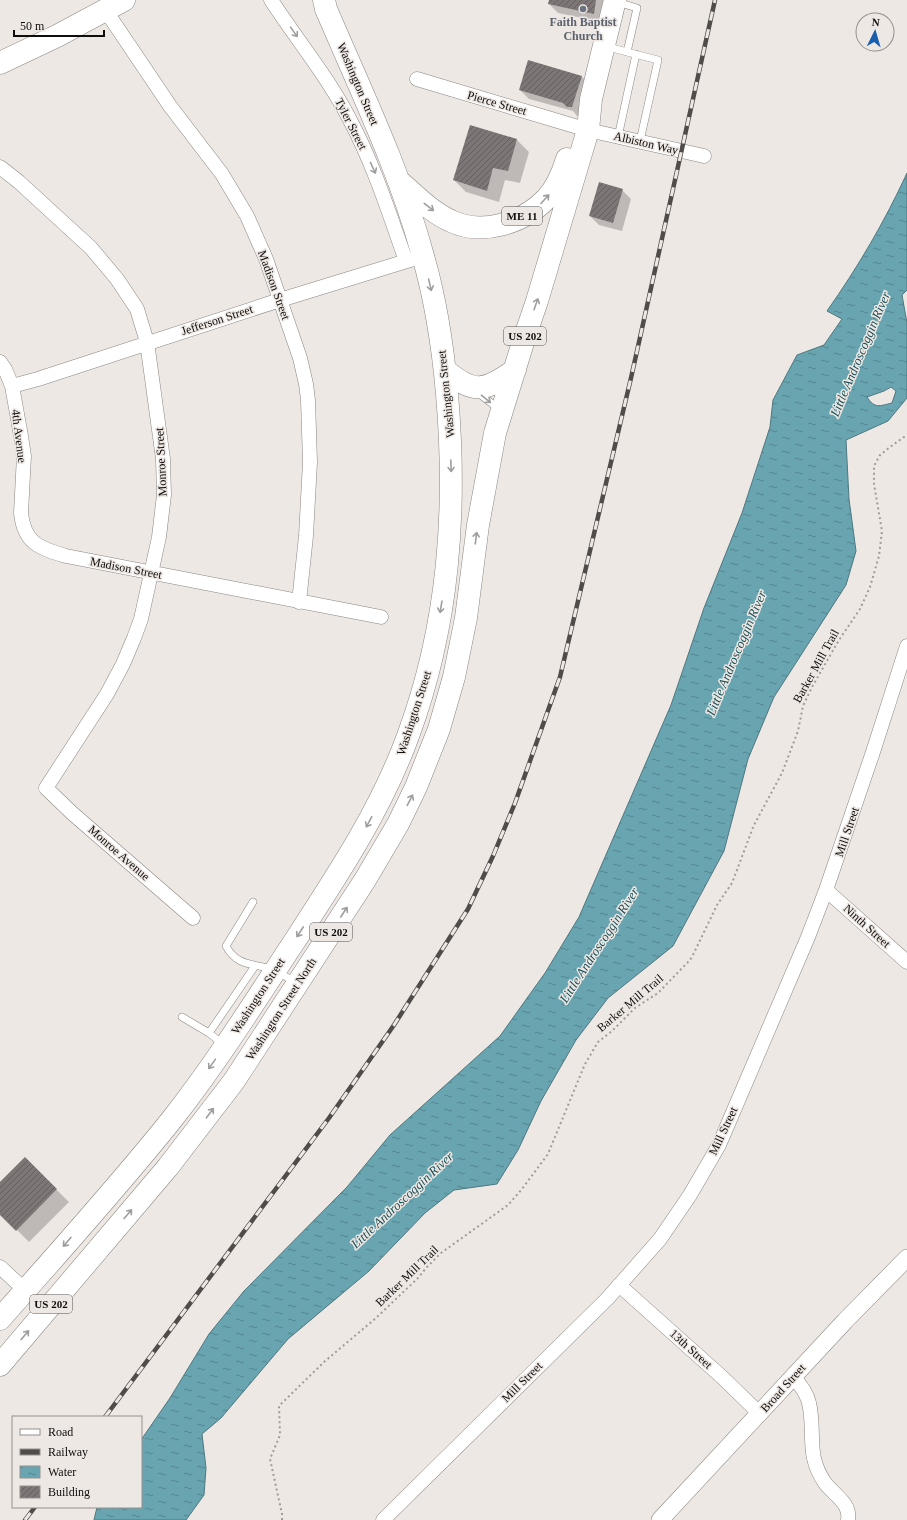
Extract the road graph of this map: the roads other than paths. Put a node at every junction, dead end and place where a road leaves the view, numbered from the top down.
1 (271, 0) edge
2 (615, 1) edge
3 (322, 3) edge
4 (115, 5) edge
5 (604, 46) junction
6 (628, 52) junction
7 (636, 54) junction
8 (0, 63) edge
9 (417, 79) dead end
10 (583, 128) junction
11 (618, 137) junction
12 (640, 141) junction
13 (704, 156) dead end
14 (0, 167) edge
15 (400, 181) junction
16 (415, 258) junction
17 (280, 300) junction
18 (147, 342) junction
19 (0, 362) edge
20 (445, 370) junction
21 (514, 370) junction
22 (12, 386) junction
23 (471, 387) junction
24 (502, 411) junction
25 (28, 536) joint
26 (152, 573) junction
27 (299, 602) junction
28 (380, 617) dead end
29 (907, 646) edge
30 (46, 788) joint
31 (826, 890) junction
32 (254, 902) dead end
33 (193, 918) dead end
34 (907, 962) edge
35 (265, 968) junction
36 (298, 984) junction
37 (182, 1017) dead end
38 (217, 1039) junction
39 (907, 1258) edge
40 (0, 1267) edge
41 (620, 1285) junction
42 (25, 1290) junction
43 (0, 1319) edge
44 (0, 1365) edge
45 (794, 1377) junction
46 (760, 1414) junction
47 (383, 1520) edge
48 (660, 1520) edge
49 (848, 1520) edge

1 -> 16 street, Tyler Street
2 - 5 main road
2 - 6 lane
3 - 15 main road, Washington Street / US 202
4 - 8 main road
4 - 17 street, Madison Street
5 - 6 lane
5 - 10 main road, ME 11
6 - 7 lane
7 - 11 lane
7 - 12 lane
9 - 10 street, Pierce Street
10 - 11 street, Albiston Way
15 -> 10 main road, ME 11
21 -> 10 main road, US 202
11 - 12 street, Albiston Way
12 - 13 street, Albiston Way
14 - 18 street, Monroe Street
15 - 16 main road, Washington Street / US 202
16 - 17 street, Jefferson Street
16 -> 20 main road, Washington Street / US 202
17 - 18 street, Jefferson Street
17 - 27 street, Madison Street
18 - 22 street, Jefferson Street
18 - 26 street, Monroe Street
19 - 22 street, 4th Avenue
20 - 23 main road
20 -> 35 main road, Washington Street / US 202
21 - 23 main road
21 - 24 main road, US 202
22 - 25 street, 4th Avenue
23 -> 24 lane
36 -> 24 main road, Washington Street North / US 202
25 - 26 street, Madison Street
26 - 27 street, Madison Street
26 - 30 street, Monroe Street
27 - 28 street, Madison Street
29 - 31 street, Mill Street
30 - 33 street, Monroe Avenue
31 - 34 street, Ninth Street
31 - 41 street, Mill Street
32 - 35 lane
35 - 36 lane
35 - 38 main road, Washington Street / US 202
44 -> 36 main road, Washington Street North / US 202
37 - 38 lane
38 -> 42 main road, Washington Street / US 202
39 - 45 street, Broad Street
40 - 42 street
41 - 46 street, 13th Street
41 - 47 street, Mill Street
42 - 43 main road, Washington Street / US 202
45 - 46 street, Broad Street
45 - 49 street
46 - 48 street, Broad Street

